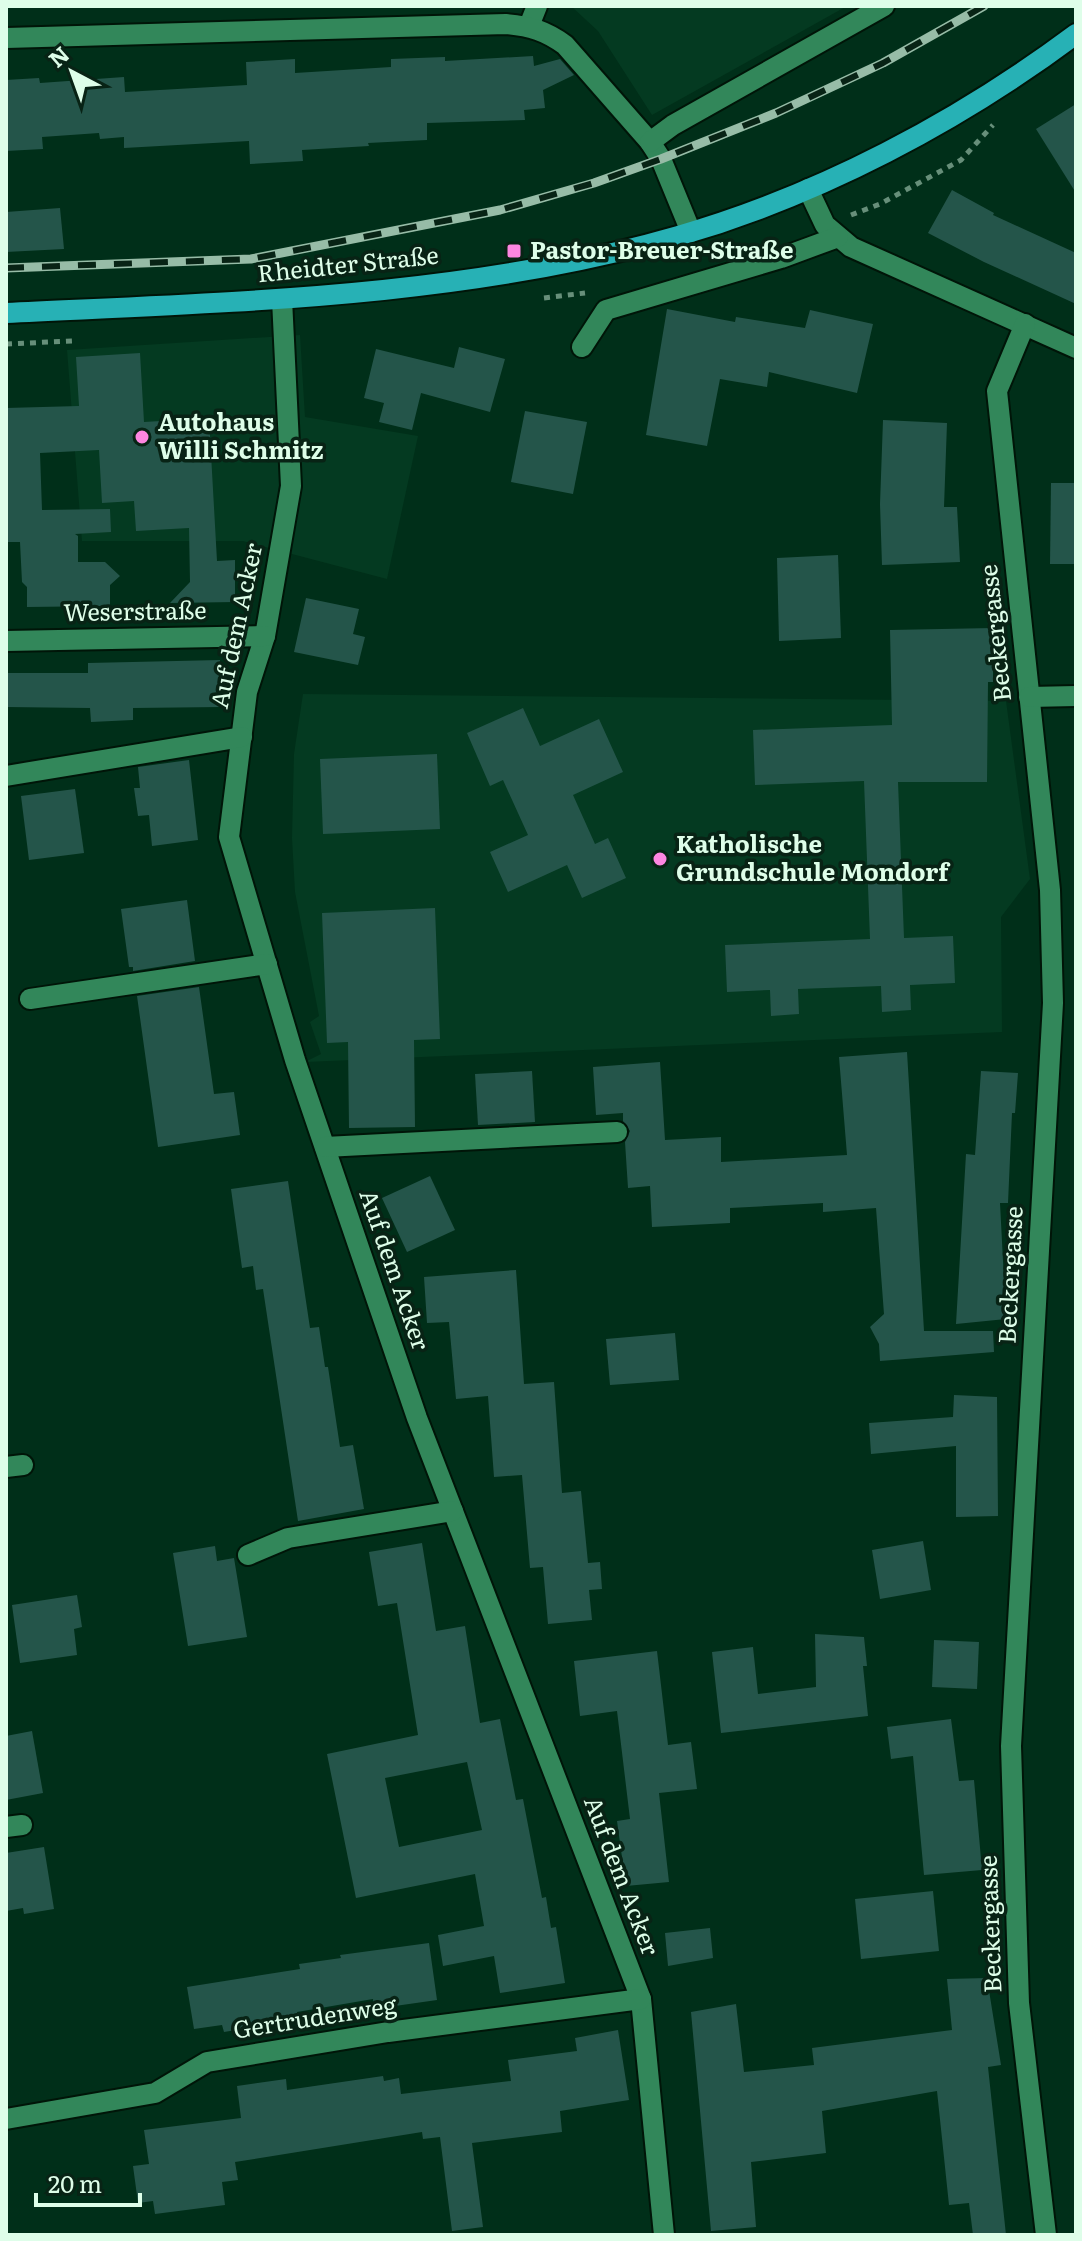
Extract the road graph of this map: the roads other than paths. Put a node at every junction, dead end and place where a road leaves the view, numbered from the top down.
1 (537, 6) edge
2 (884, 6) edge
3 (529, 26) junction
4 (1076, 34) edge
5 (6, 38) edge
6 (650, 142) junction
7 (808, 189) junction
8 (691, 232) junction
9 (838, 237) junction
10 (282, 299) junction
11 (6, 313) edge
12 (1025, 324) junction
13 (582, 347) dead end
14 (1076, 348) edge
15 (265, 636) junction
16 (6, 641) edge
17 (1076, 696) edge
18 (1029, 697) junction
19 (242, 737) junction
20 (6, 776) edge
21 (267, 964) junction
22 (30, 999) dead end
23 (617, 1132) dead end
24 (325, 1147) junction
25 (453, 1511) junction
26 (248, 1555) dead end
27 (641, 1999) junction
28 (6, 2119) edge
29 (664, 2235) edge
30 (1046, 2235) edge

1 - 3 street
2 - 6 street
3 - 5 street
3 - 6 street
4 - 7 main road, Rheidter Straße
6 - 8 street
7 - 8 main road, Rheidter Straße
7 - 9 street
8 - 10 main road, Rheidter Straße
9 - 12 street
9 - 13 street
10 - 11 main road, Rheidter Straße
10 - 15 street, Auf dem Acker
12 - 14 street
12 - 18 street, Beckergasse
15 - 16 street, Weserstraße
15 - 19 street, Auf dem Acker
17 - 18 street
18 - 30 street, Beckergasse
19 - 20 street
19 - 21 street, Auf dem Acker
21 - 22 street
21 - 24 street, Auf dem Acker
23 - 24 street
24 - 25 street, Auf dem Acker
25 - 26 street
25 - 27 street, Auf dem Acker
27 - 28 street, Gertrudenweg
27 - 29 street, Auf dem Acker

